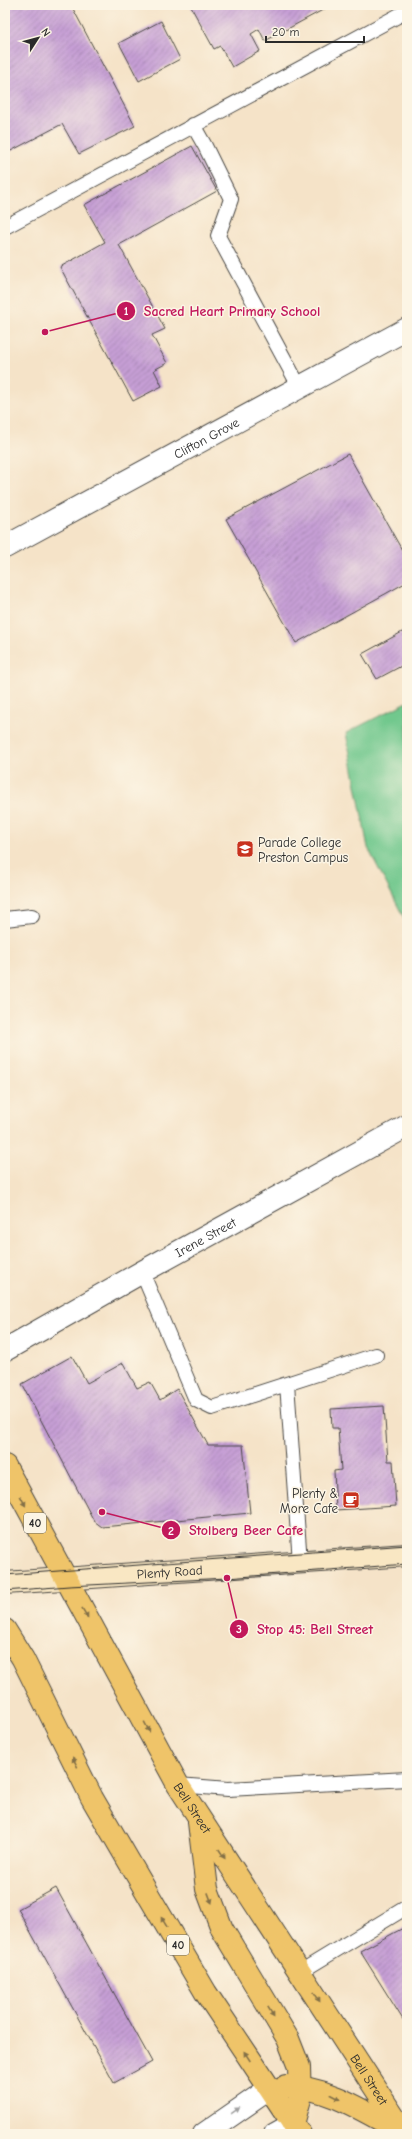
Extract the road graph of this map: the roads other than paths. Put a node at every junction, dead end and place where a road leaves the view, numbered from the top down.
1 (407, 11) edge
2 (193, 125) junction
3 (5, 227) edge
4 (407, 329) edge
5 (300, 388) junction
6 (5, 547) edge
7 (32, 916) dead end
8 (5, 919) edge
9 (407, 1126) edge
10 (142, 1272) junction
11 (5, 1350) edge
12 (376, 1355) dead end
13 (287, 1384) junction
14 (5, 1466) edge
15 (407, 1555) edge
16 (300, 1562) junction
17 (65, 1579) junction
18 (5, 1583) edge
19 (5, 1630) edge
20 (407, 1779) edge
21 (178, 1785) junction
22 (198, 1818) junction
23 (407, 1907) edge
24 (300, 1972) junction
25 (299, 2086) junction
26 (269, 2088) junction
27 (289, 2131) edge
28 (204, 2134) edge
29 (404, 2134) edge

1 - 2 lane
2 - 3 lane
2 - 5 lane
4 - 5 street, Clifton Grove
5 - 6 street, Clifton Grove
7 - 8 lane
9 - 10 street, Irene Street
10 - 11 street, Irene Street
10 - 13 lane
12 - 13 lane
13 - 16 lane
14 -> 17 highway, Bell Street / 40
15 - 16 main road, Plenty Road
16 - 17 main road, Plenty Road
17 - 18 main road, Plenty Road
17 -> 21 highway, Bell Street / 40
26 -> 19 highway, 40
20 - 21 lane
21 - 22 highway, Bell Street / 40
22 -> 24 highway, Bell Street / 40
22 -> 25 highway
23 - 24 lane
24 -> 29 highway, Bell Street / 40
25 - 26 highway
25 - 27 highway
25 -> 29 highway
26 - 27 highway, 40
28 -> 26 street

